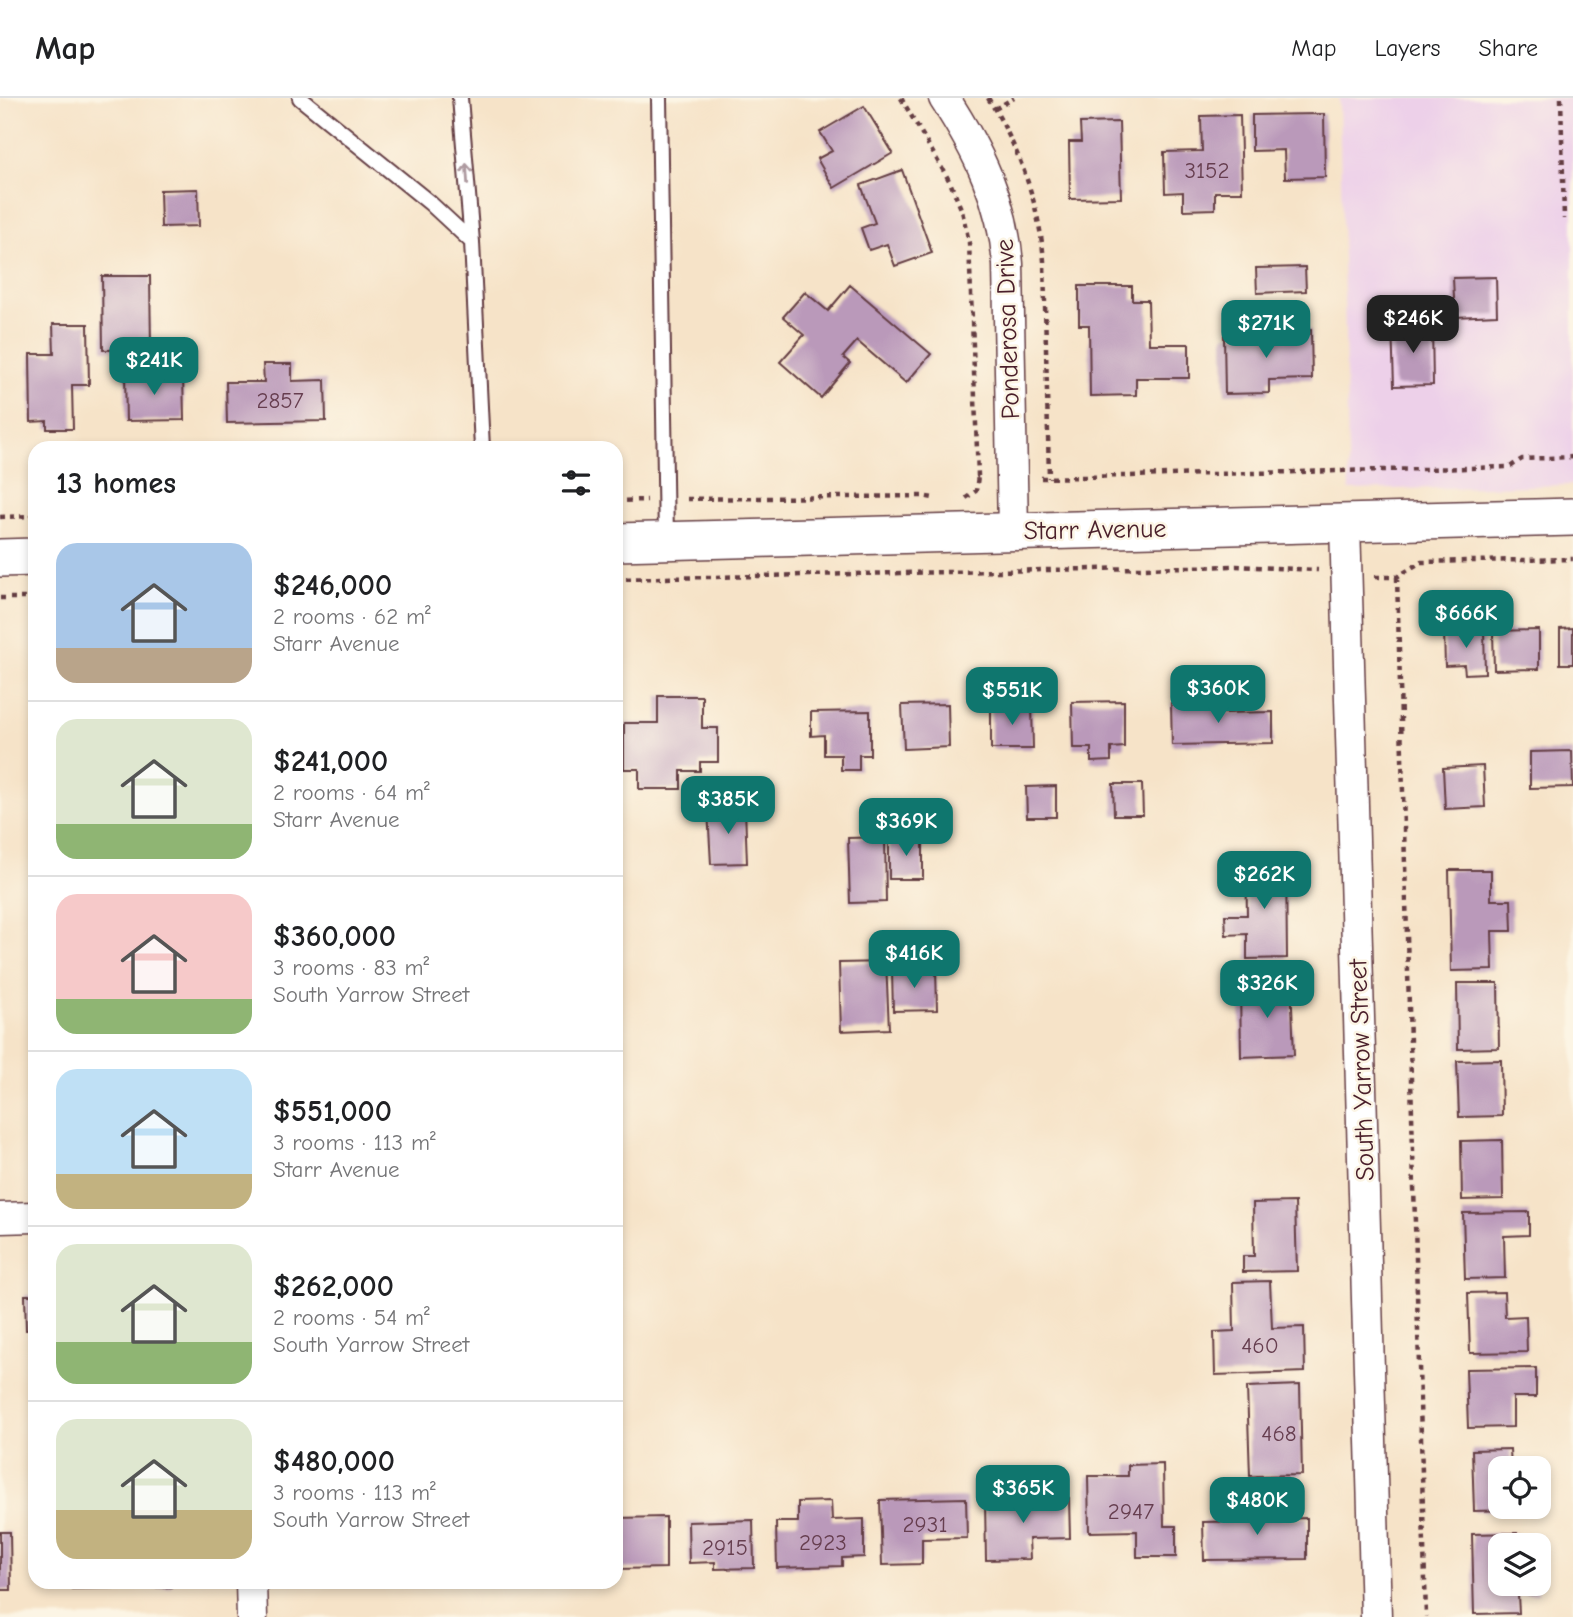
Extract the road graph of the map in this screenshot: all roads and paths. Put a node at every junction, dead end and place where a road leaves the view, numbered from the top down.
1 (300, 98) edge
2 (460, 98) edge
3 (659, 98) edge
4 (901, 98) edge
5 (944, 98) edge
6 (1014, 98) edge
7 (1561, 98) edge
8 (995, 109) dead end
9 (1564, 219) dead end
10 (472, 242) junction
11 (482, 441) edge
12 (1573, 457) edge
13 (978, 476) junction
14 (1012, 479) junction
15 (666, 500) junction
16 (943, 500) dead end
17 (961, 500) dead end
18 (623, 501) edge
19 (28, 516) edge
20 (0, 517) edge
21 (1573, 517) edge
22 (1345, 523) junction
23 (1013, 531) junction
24 (666, 540) junction
25 (623, 542) edge
26 (28, 557) edge
27 (0, 558) edge
28 (1573, 559) edge
29 (1346, 574) junction
30 (1397, 577) junction
31 (623, 579) edge
32 (0, 598) edge
33 (28, 598) edge
34 (28, 1217) edge
35 (0, 1218) edge
36 (251, 1589) edge
37 (252, 1617) edge
38 (1376, 1617) edge
39 (1426, 1617) edge

1 - 10 lane
10 -> 2 lane
3 - 15 lane
4 - 13 path
5 - 14 street, Ponderosa Drive
6 - 8 path
7 - 9 path
10 - 11 lane
12 - 14 path
13 - 14 path
13 - 17 path
14 - 23 street, Ponderosa Drive
15 - 16 path
15 - 18 path
15 - 24 lane
19 - 20 path
21 - 22 street, Starr Avenue
22 - 23 street, Starr Avenue
22 - 29 street, South Yarrow Street
23 - 24 street, Starr Avenue
24 - 25 street, Starr Avenue
26 - 27 street
28 - 30 path
29 - 30 path
29 - 31 path
29 - 38 street, South Yarrow Street
30 - 39 path
32 - 33 path
34 - 35 street
36 - 37 street

